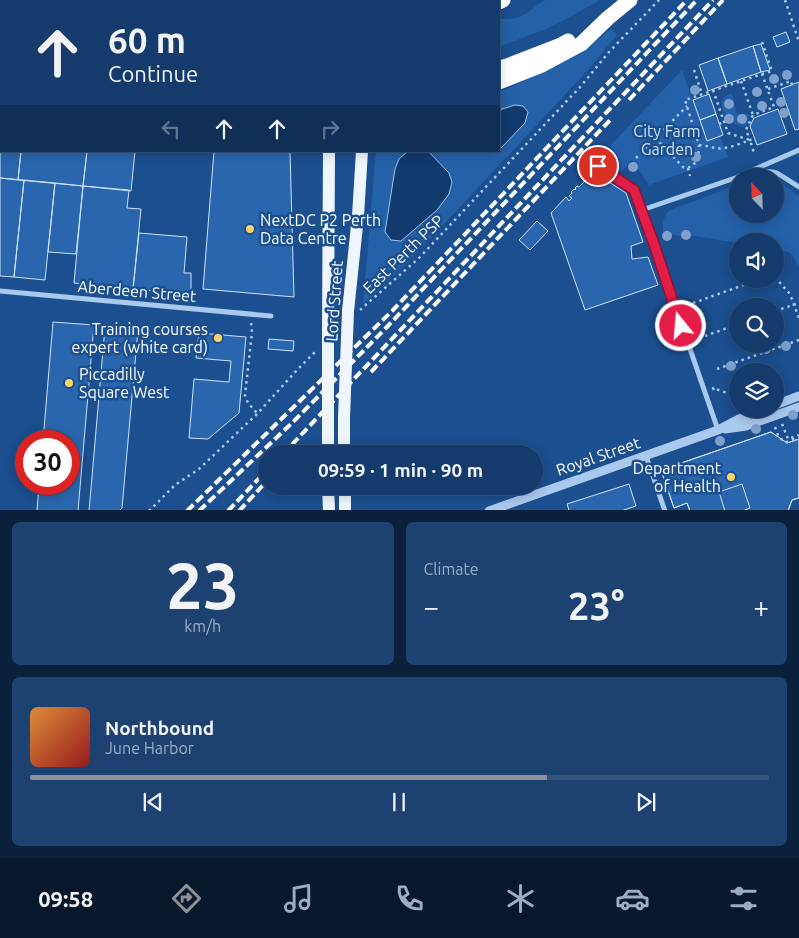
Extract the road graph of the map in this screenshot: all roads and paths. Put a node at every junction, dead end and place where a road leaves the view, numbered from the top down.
1 (630, 0) edge
2 (659, 0) edge
3 (785, 0) edge
4 (608, 18) junction
5 (799, 41) edge
6 (762, 42) dead end
7 (500, 68) edge
8 (694, 70) dead end
9 (762, 74) junction
10 (741, 81) junction
11 (500, 82) edge
12 (792, 84) dead end
13 (768, 89) junction
14 (713, 90) junction
15 (702, 94) junction
16 (716, 99) junction
17 (711, 101) dead end
18 (687, 106) junction
19 (753, 115) junction
20 (724, 122) junction
21 (720, 124) dead end
22 (655, 138) junction
23 (754, 139) dead end
24 (750, 140) junction
25 (699, 145) junction
26 (799, 150) edge
27 (362, 152) edge
28 (754, 153) dead end
29 (328, 154) edge
30 (636, 158) dead end
31 (598, 166) dead end
32 (688, 168) junction
33 (758, 168) edge
34 (690, 176) dead end
35 (784, 177) edge
36 (729, 179) edge
37 (799, 187) edge
38 (642, 210) junction
39 (784, 287) edge
40 (736, 288) edge
41 (0, 291) edge
42 (693, 303) dead end
43 (799, 303) edge
44 (794, 305) junction
45 (784, 308) edge
46 (351, 313) junction
47 (250, 314) junction
48 (271, 316) dead end
49 (799, 318) edge
50 (729, 327) edge
51 (705, 336) dead end
52 (799, 340) edge
53 (322, 345) dead end
54 (717, 369) dead end
55 (729, 394) edge
56 (716, 395) dead end
57 (799, 396) edge
58 (784, 402) edge
59 (799, 407) edge
60 (257, 414) junction
61 (742, 418) edge
62 (782, 424) dead end
63 (775, 427) dead end
64 (718, 430) junction
65 (799, 436) edge
66 (328, 445) edge
67 (344, 445) edge
68 (646, 456) junction
69 (328, 495) edge
70 (345, 495) edge
71 (150, 510) edge
72 (328, 510) edge
73 (345, 510) edge
74 (489, 510) edge
75 (665, 510) edge

1 - 4 highway
2 - 46 path, East Perth PSP
3 - 5 path
4 - 7 highway
4 - 11 highway
6 - 9 path
8 - 15 path
9 - 10 path
9 - 13 path
10 - 14 path
10 - 19 path
12 - 13 path
13 - 19 path
14 - 15 path
14 - 16 path
15 - 18 path
16 - 17 path
16 - 20 path
18 - 22 path
18 - 25 path
19 - 24 path
20 - 21 path
20 - 24 path
22 - 30 path
22 - 32 path
23 - 24 path
24 - 25 path
24 - 28 path
25 - 32 path
26 - 33 street
27 - 46 main road, Lord Street
29 - 66 main road, Lord Street, bridge
31 - 38 lane
32 - 34 path
35 - 37 street
36 - 38 street
38 - 64 street
39 - 44 path
40 - 42 path
41 - 47 street, Aberdeen Street
43 - 44 path
44 - 45 path
44 - 49 path
46 - 67 main road, Lord Street, bridge
47 - 48 street, Aberdeen Street
47 - 60 path
50 - 51 path
52 - 54 path
53 - 60 path
55 - 56 path
57 - 58 street
59 - 64 street, Royal Street
60 - 71 path
61 - 64 street, Royal Street
62 - 65 path
63 - 65 path
64 - 68 street, Royal Street
68 - 74 street, Royal Street
68 - 75 street
69 - 72 main road
70 - 73 main road

